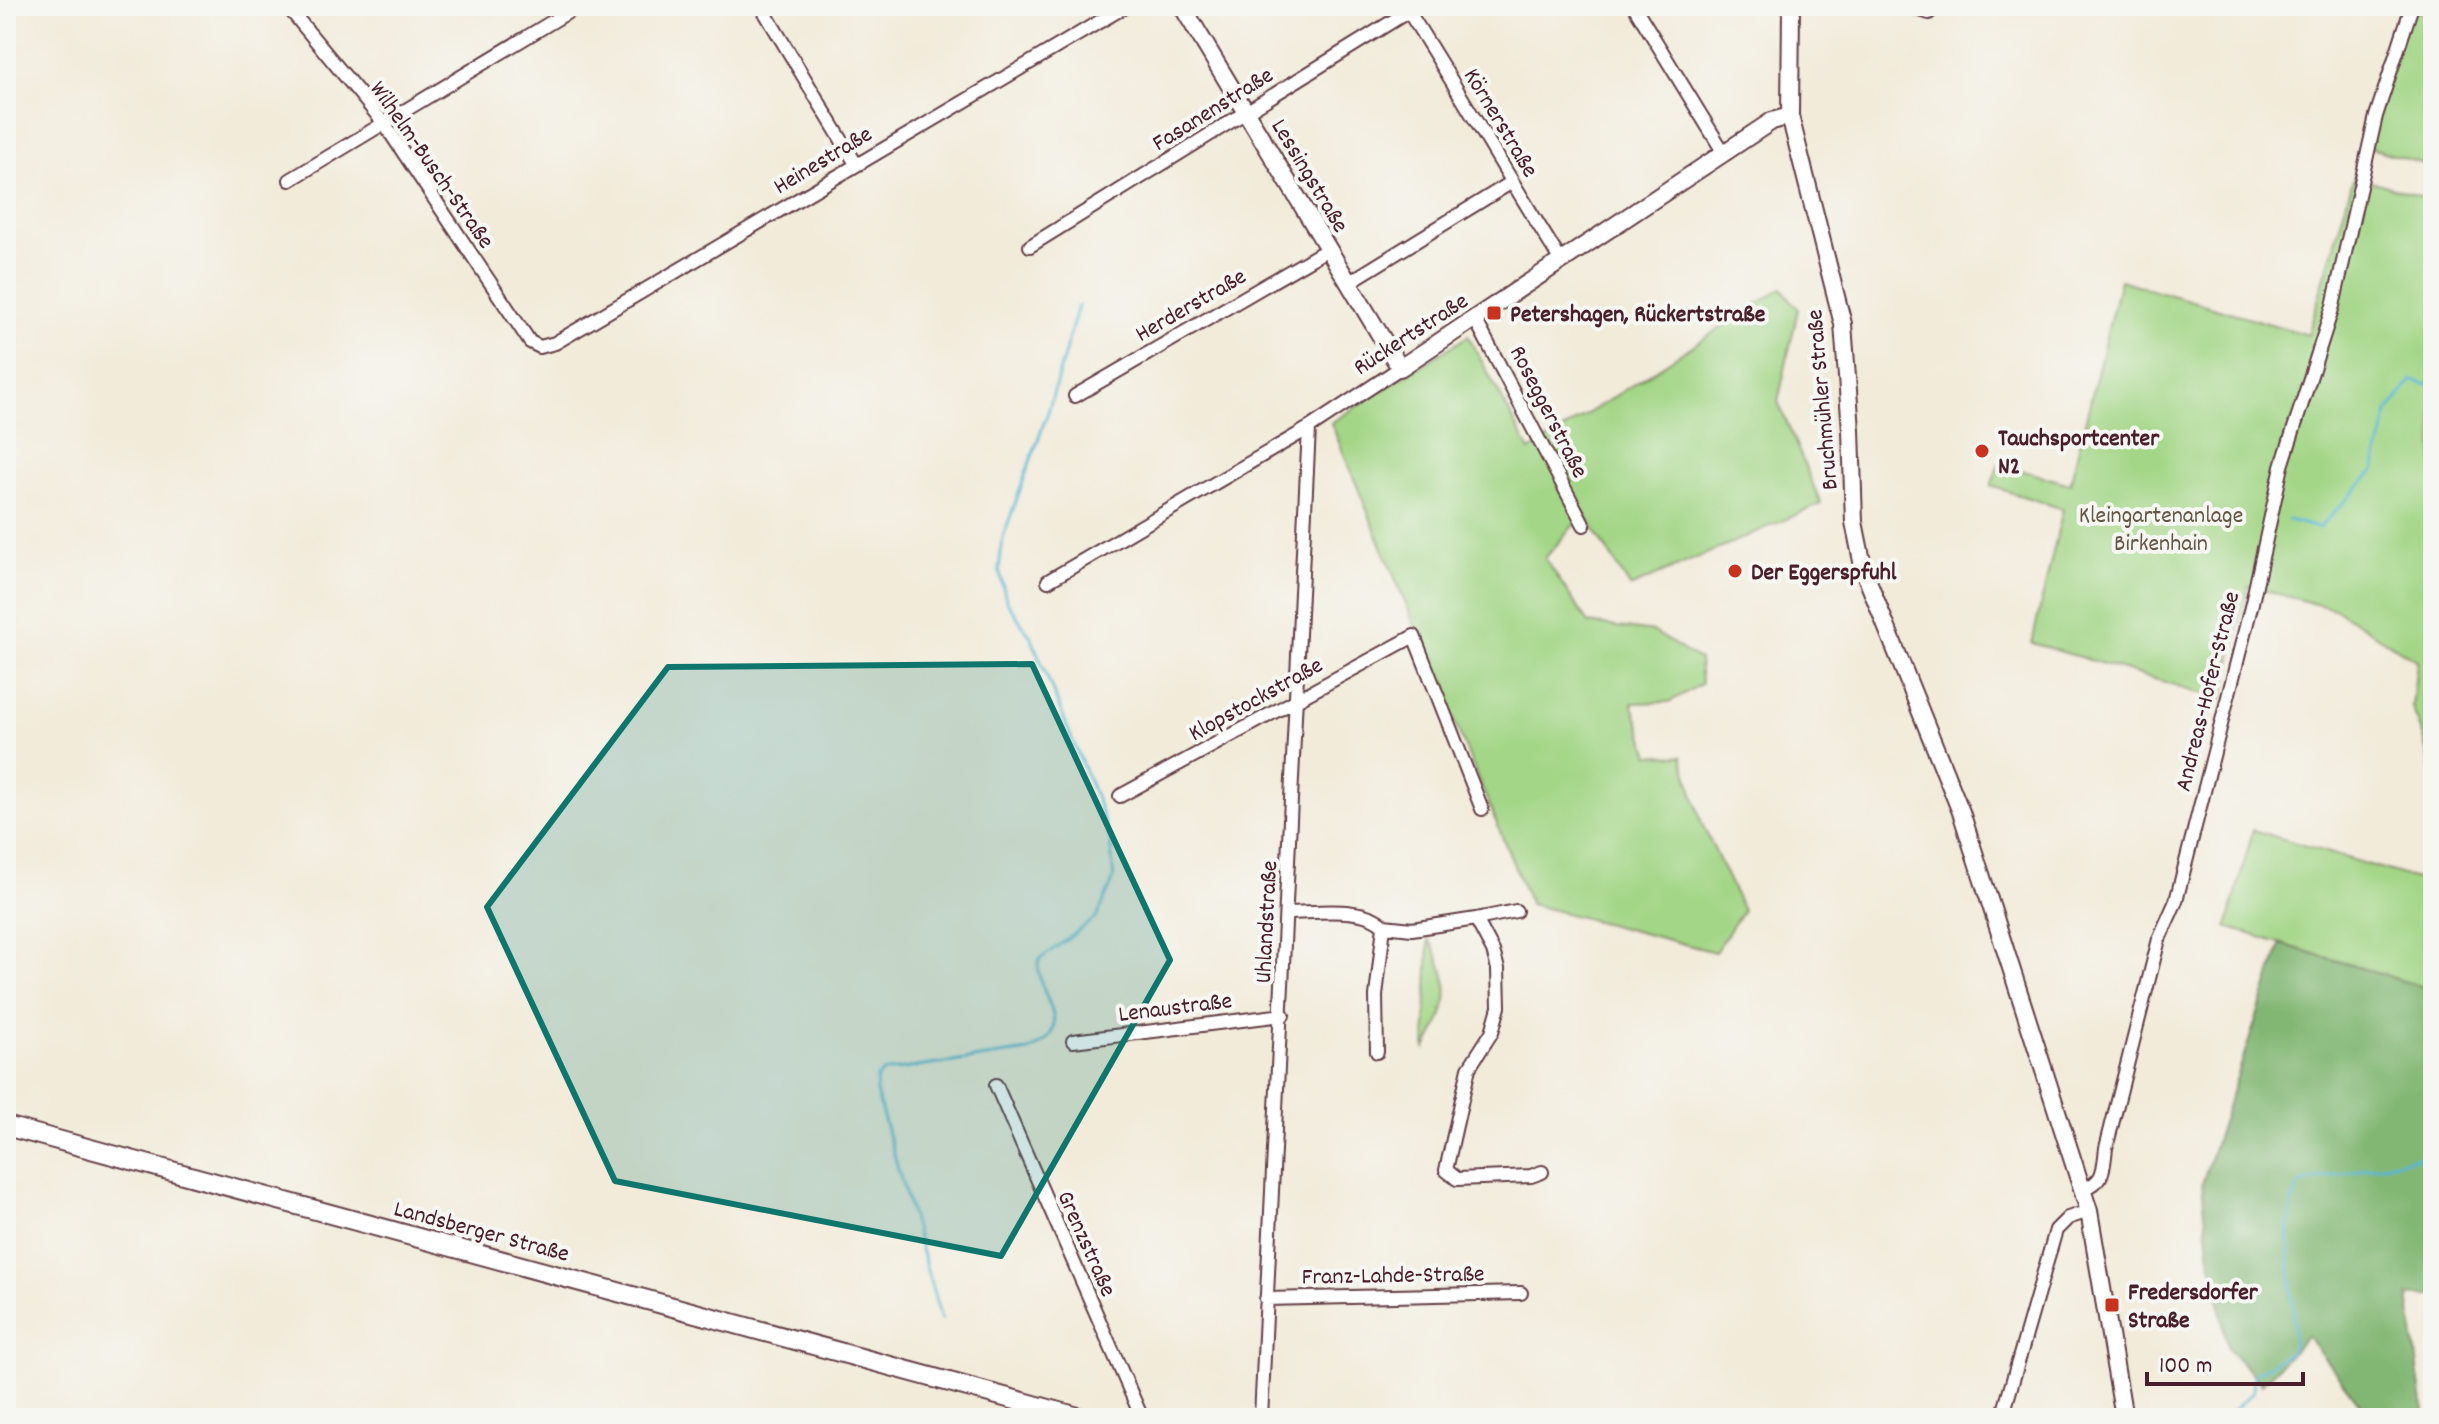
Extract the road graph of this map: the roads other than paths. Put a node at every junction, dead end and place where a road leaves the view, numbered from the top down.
1 (287, 6) edge
2 (578, 6) edge
3 (761, 6) edge
4 (1126, 6) edge
5 (1182, 6) edge
6 (1634, 6) edge
7 (1791, 6) edge
8 (1908, 6) edge
9 (2412, 6) edge
10 (1410, 8) edge
11 (1929, 13) dead end
12 (1246, 113) junction
13 (1790, 116) junction
14 (383, 122) junction
15 (1724, 153) junction
16 (856, 164) junction
17 (290, 180) dead end
18 (1512, 182) junction
19 (1030, 246) dead end
20 (1328, 249) junction
21 (1561, 261) junction
22 (1348, 283) junction
23 (1475, 319) junction
24 (540, 347) joint
25 (1400, 368) junction
26 (1075, 396) dead end
27 (1309, 428) junction
28 (1584, 525) dead end
29 (1048, 581) dead end
30 (1293, 704) junction
31 (1120, 796) dead end
32 (1482, 809) dead end
33 (1516, 911) dead end
34 (1288, 913) junction
35 (1476, 919) junction
36 (1384, 926) junction
37 (1283, 1015) junction
38 (1073, 1041) dead end
39 (1377, 1052) dead end
40 (996, 1085) dead end
41 (6, 1126) edge
42 (1542, 1172) dead end
43 (2082, 1190) junction
44 (2089, 1211) junction
45 (1521, 1293) dead end
46 (1266, 1299) junction
47 (1082, 1418) edge
48 (1142, 1418) edge
49 (1261, 1418) edge
50 (2002, 1418) edge
51 (2124, 1418) edge

1 - 14 street, Wilhelm-Busch-Straße
2 - 14 street
3 - 16 street
4 - 16 street, Heinestraße
5 - 12 street, Lessingstraße
6 - 15 street
7 - 13 street, Bruchmühler Straße
8 - 11 street
9 - 43 street, Andreas-Hofer-Straße
10 - 12 street, Fasanenstraße
10 - 18 street, Körnerstraße
12 - 19 street, Fasanenstraße
12 - 20 street, Lessingstraße
13 - 15 street, Rückertstraße
13 - 43 street, Bruchmühler Straße
14 - 17 street
14 - 24 street, Wilhelm-Busch-Straße
15 - 21 street, Rückertstraße
16 - 24 street, Heinestraße
18 - 21 street, Körnerstraße
18 - 22 street
20 - 22 street, Lessingstraße
20 - 26 street, Herderstraße
21 - 23 street, Rückertstraße
22 - 25 street, Lessingstraße
23 - 25 street, Rückertstraße
23 - 28 street, Roseggerstraße
25 - 27 street, Rückertstraße
27 - 29 street, Rückertstraße
27 - 30 street, Uhlandstraße
30 - 31 street, Klopstockstraße
30 - 32 street, Klopstockstraße
30 - 34 street, Uhlandstraße
33 - 35 street
34 - 36 street
34 - 37 street, Uhlandstraße
35 - 36 street
35 - 42 street
36 - 39 street
37 - 38 street, Lenaustraße
37 - 46 street, Uhlandstraße
40 - 48 street, Grenzstraße
41 - 47 main road, Landsberger Straße
43 - 44 street
44 - 50 street
44 - 51 street
45 - 46 street, Franz-Lahde-Straße
46 - 49 street, Uhlandstraße

